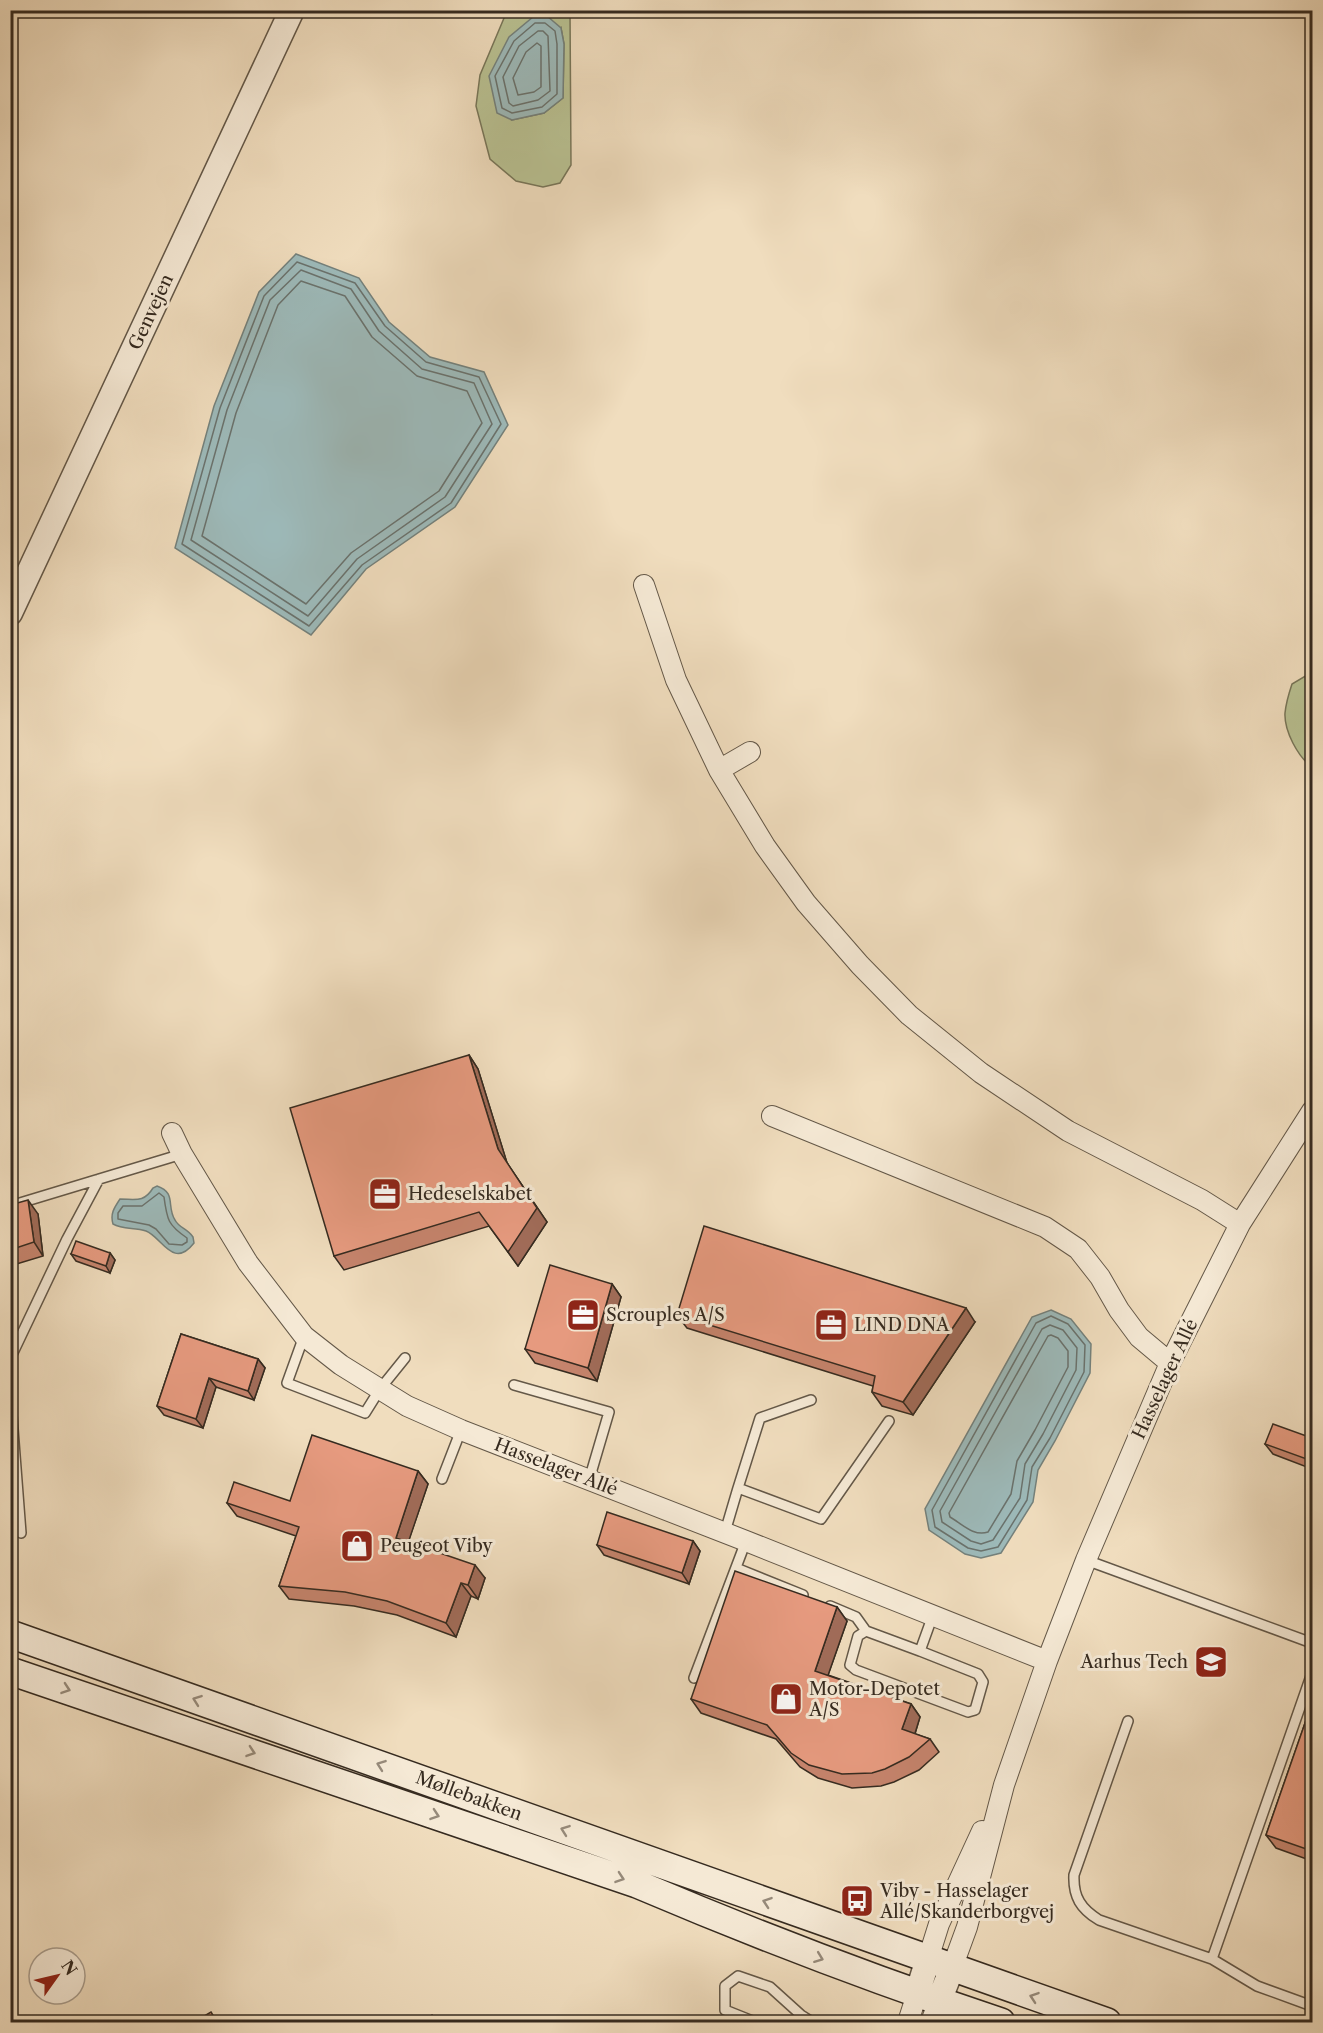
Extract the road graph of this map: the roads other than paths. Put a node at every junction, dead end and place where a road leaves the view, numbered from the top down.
1 (292, 10) edge
2 (644, 585) dead end
3 (10, 613) edge
4 (750, 752) dead end
5 (719, 770) junction
6 (1312, 1111) edge
7 (772, 1116) dead end
8 (172, 1133) dead end
9 (182, 1154) junction
10 (99, 1179) junction
11 (10, 1206) edge
12 (1240, 1224) junction
13 (304, 1336) junction
14 (405, 1358) dead end
15 (10, 1359) edge
16 (1170, 1363) junction
17 (514, 1385) dead end
18 (380, 1389) junction
19 (10, 1390) edge
20 (811, 1400) dead end
21 (889, 1421) dead end
22 (460, 1430) junction
23 (442, 1479) dead end
24 (590, 1480) junction
25 (738, 1488) junction
26 (725, 1532) junction
27 (21, 1533) dead end
28 (746, 1541) junction
29 (1086, 1560) junction
30 (736, 1568) junction
31 (812, 1599) edge
32 (823, 1603) edge
33 (933, 1615) junction
34 (866, 1630) junction
35 (10, 1634) edge
36 (1312, 1643) edge
37 (921, 1651) junction
38 (1047, 1661) junction
39 (10, 1671) edge
40 (1312, 1672) edge
41 (694, 1677) dead end
42 (1128, 1721) dead end
43 (1004, 1785) junction
44 (1212, 1959) junction
45 (940, 1964) junction
46 (929, 2006) edge
47 (1312, 2006) edge
48 (801, 2015) junction
49 (755, 2022) edge
50 (791, 2022) edge
51 (812, 2022) edge
52 (908, 2022) edge
53 (1000, 2022) edge
54 (1107, 2022) edge

1 - 3 street, Genvejen
2 - 5 street
4 - 5 street
5 - 12 street
6 - 12 street, Hasselager Allé
7 - 16 street
8 - 9 street, Hasselager Allé
9 - 10 lane
9 - 13 street, Hasselager Allé
10 - 11 lane
10 - 15 lane
12 - 16 street, Hasselager Allé
13 - 18 street, Hasselager Allé
13 - 18 lane
14 - 18 lane
16 - 29 street, Hasselager Allé
17 - 24 lane
18 - 22 street, Hasselager Allé
19 - 27 lane
20 - 25 lane
21 - 25 lane
22 - 23 lane
22 - 24 street, Hasselager Allé
24 - 26 street, Hasselager Allé
25 - 26 lane
26 - 28 street, Hasselager Allé
28 - 30 lane
28 - 33 street, Hasselager Allé
29 - 36 lane
29 - 38 street, Hasselager Allé
30 - 31 lane
30 - 41 lane
32 - 34 lane
33 - 37 lane
33 - 38 street, Hasselager Allé
34 - 37 lane
34 - 37 lane
45 -> 35 main road, Møllebakken
38 - 43 street, Hasselager Allé
39 -> 46 main road, Møllebakken
40 - 44 lane
42 - 44 lane
43 - 45 street, Hasselager Allé
43 - 45 street, Hasselager Allé
44 - 47 lane
45 - 46 street, Hasselager Allé
54 -> 45 main road, Møllebakken
46 - 52 street
46 - 53 main road, Møllebakken
48 - 49 lane
48 - 50 lane
48 - 51 lane

